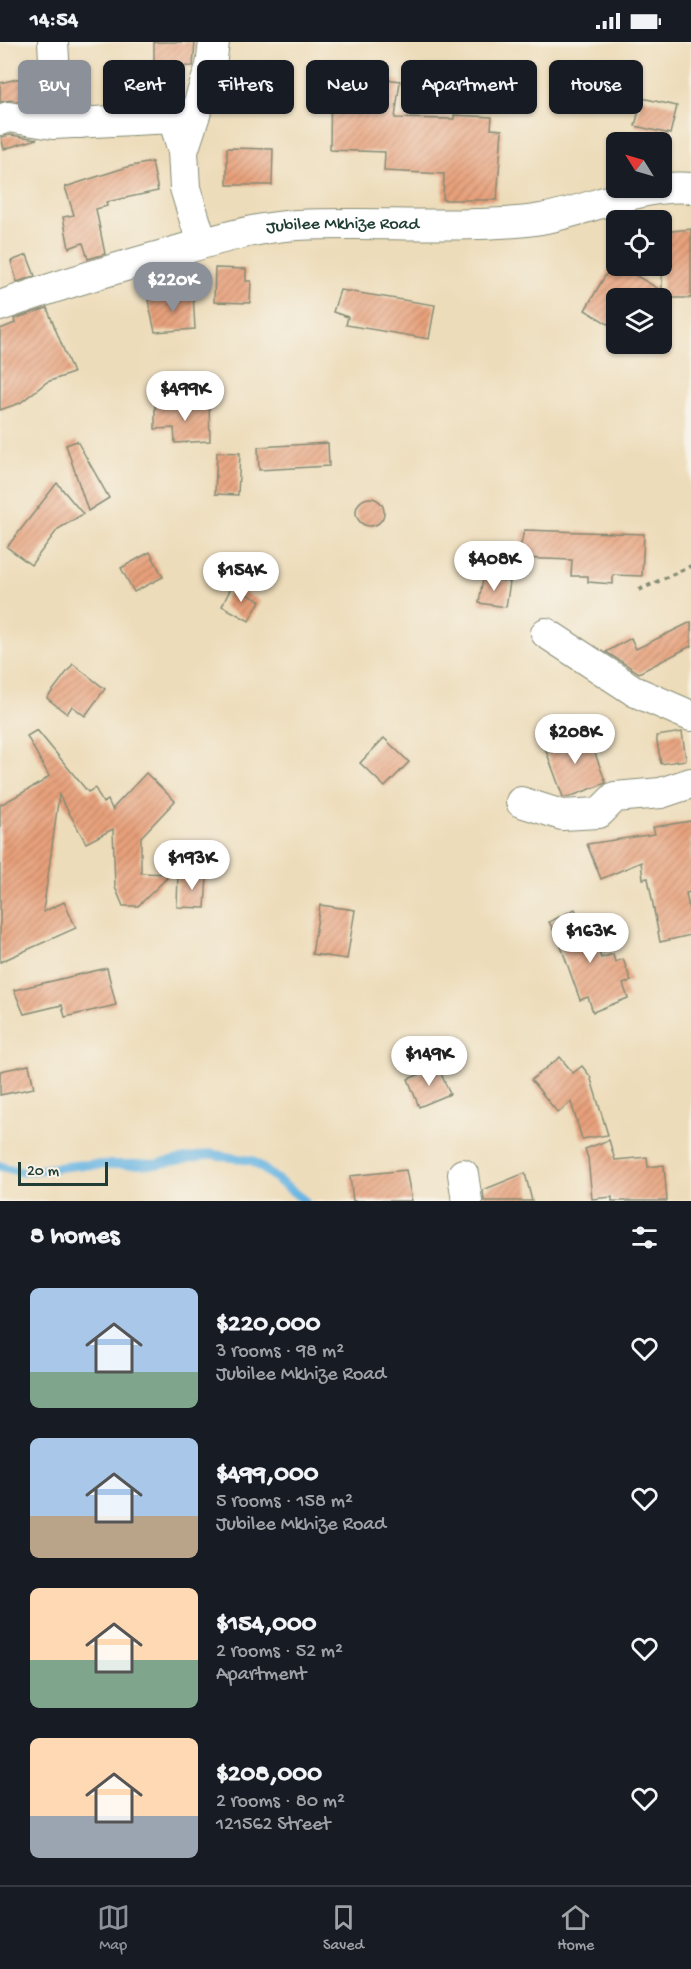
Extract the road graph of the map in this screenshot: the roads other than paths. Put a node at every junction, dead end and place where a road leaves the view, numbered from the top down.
1 (53, 42) edge
2 (214, 42) edge
3 (0, 120) edge
4 (81, 123) junction
5 (183, 152) junction
6 (691, 188) edge
7 (202, 243) junction
8 (0, 306) edge
9 (546, 633) dead end
10 (691, 716) edge
11 (691, 783) edge
12 (521, 802) dead end

1 - 4 street
2 - 5 street
3 - 4 street
4 - 5 street
5 - 7 street
6 - 7 street, Jubilee Mkhize Road
7 - 8 street, Jubilee Mkhize Road
9 - 10 street
11 - 12 street

